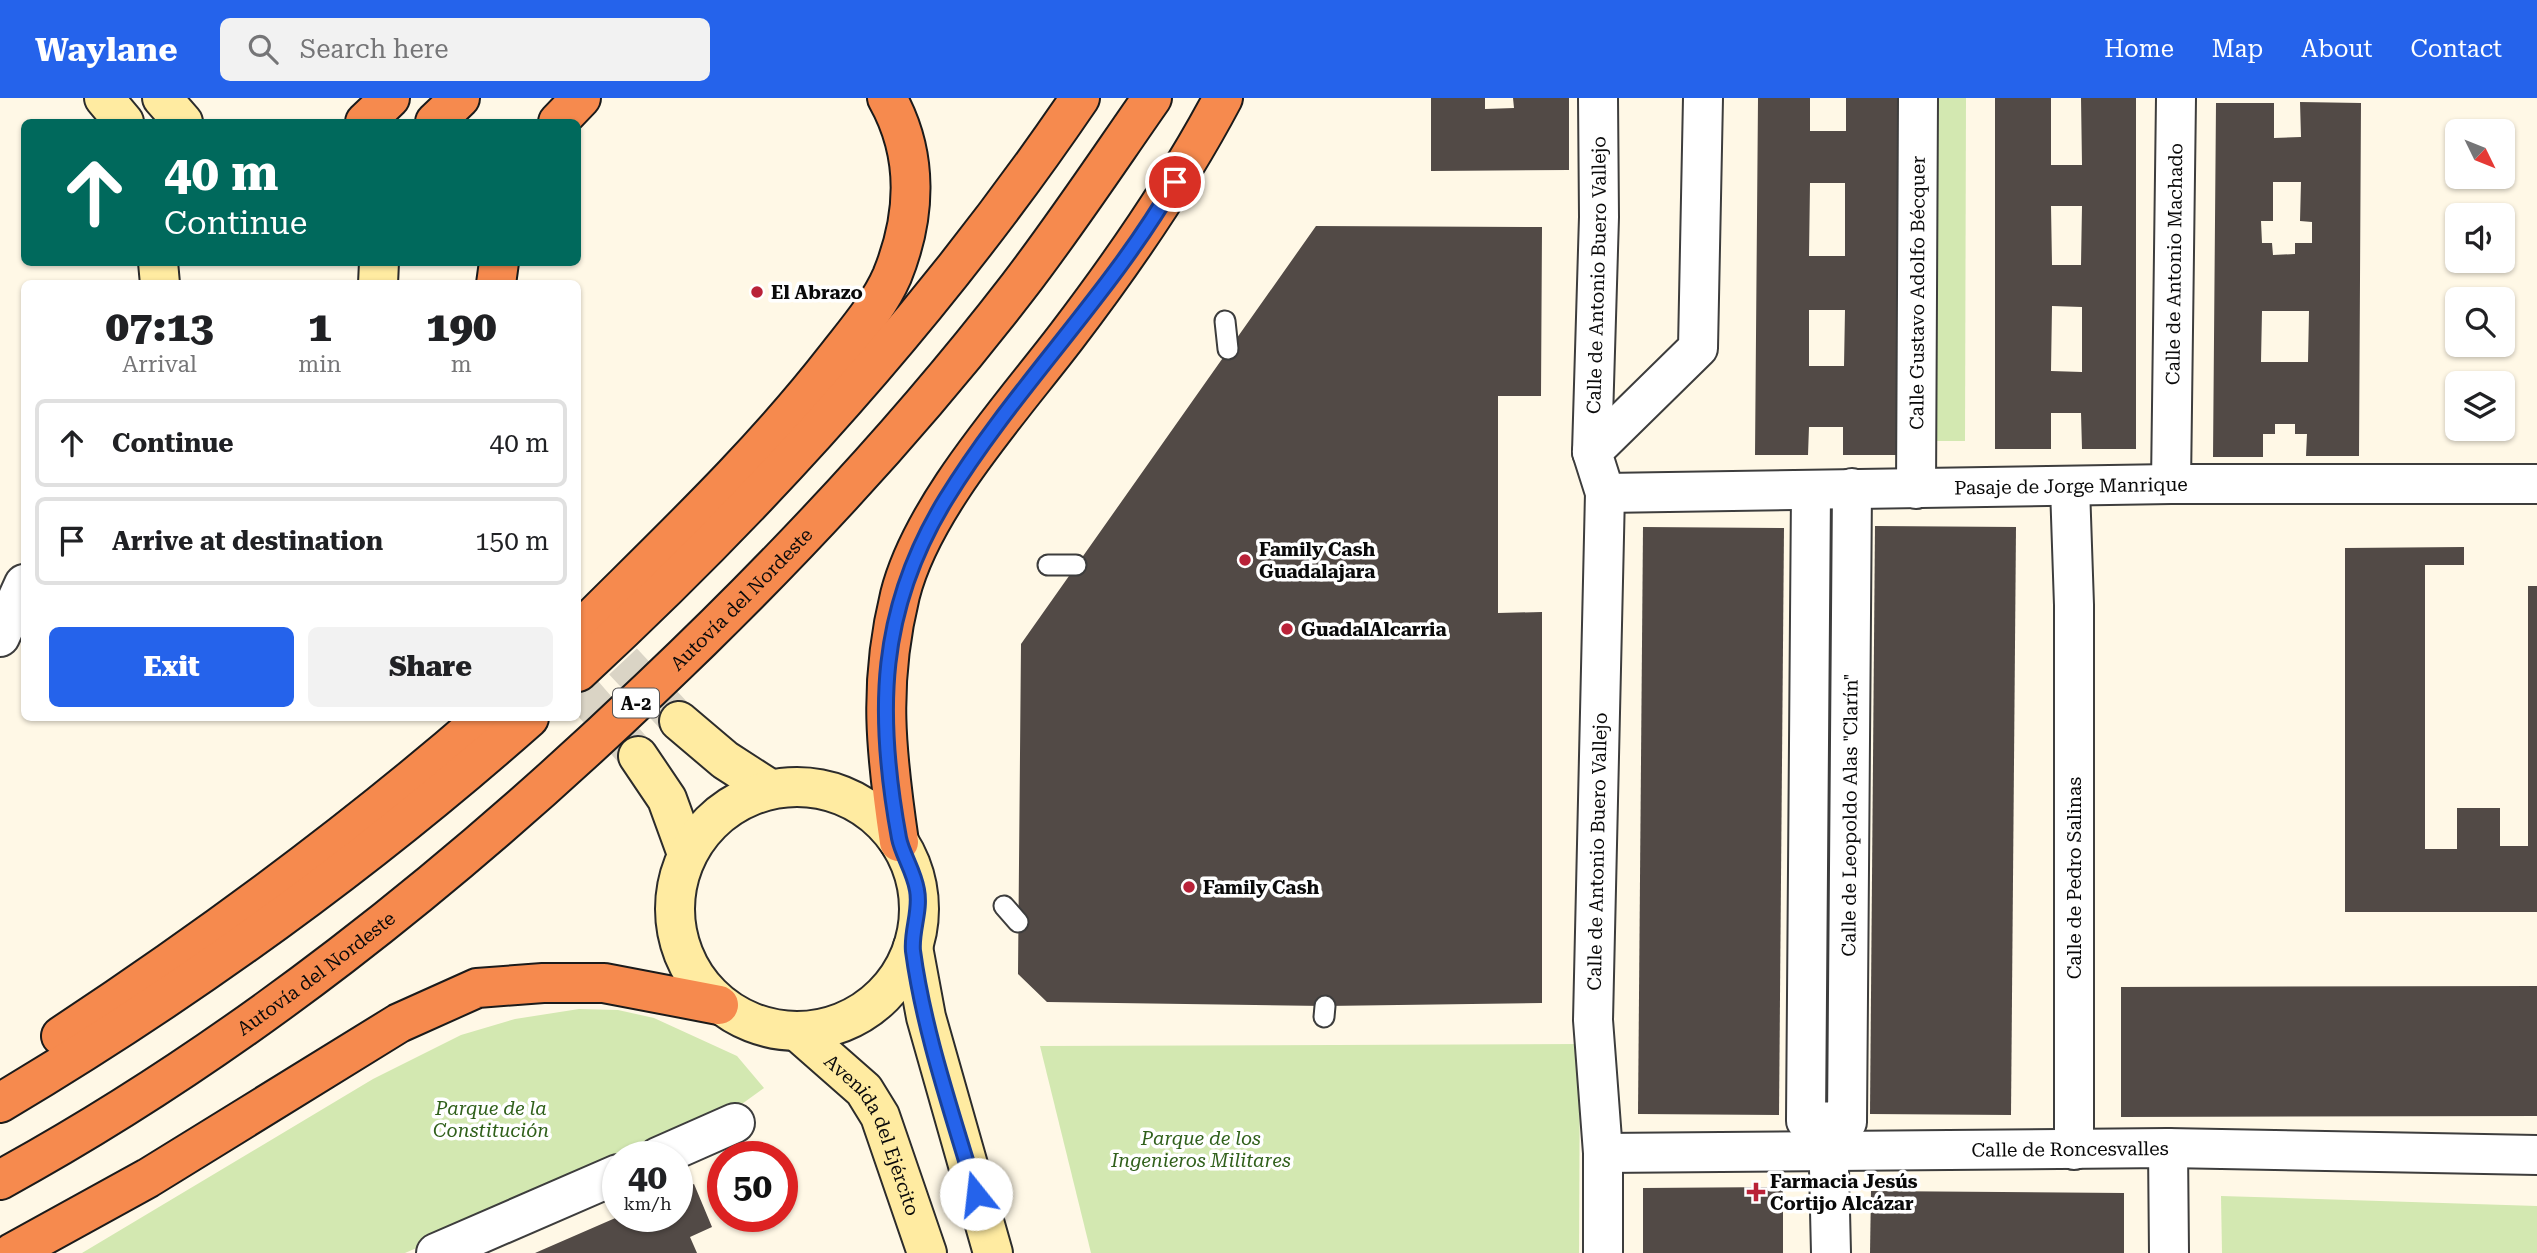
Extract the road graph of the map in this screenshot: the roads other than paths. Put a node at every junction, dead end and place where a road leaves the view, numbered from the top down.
1 (104, 98) edge
2 (162, 98) edge
3 (390, 98) edge
4 (460, 98) edge
5 (581, 98) edge
6 (887, 98) edge
7 (1080, 98) edge
8 (1152, 98) edge
9 (1223, 98) edge
10 (1598, 98) edge
11 (1703, 98) edge
12 (1918, 98) edge
13 (2176, 98) edge
14 (122, 119) edge
15 (180, 119) edge
16 (368, 119) edge
17 (438, 119) edge
18 (561, 119) edge
19 (1225, 321) dead end
20 (1228, 349) dead end
21 (1591, 452) junction
22 (2537, 484) edge
23 (2171, 485) junction
24 (2070, 487) junction
25 (1852, 488) junction
26 (1916, 489) junction
27 (1811, 491) junction
28 (1605, 493) junction
29 (1048, 565) dead end
30 (1076, 565) dead end
31 (21, 591) edge
32 (581, 629) edge
33 (0, 637) edge
34 (581, 669) edge
35 (481, 721) edge
36 (524, 721) edge
37 (679, 721) tunnel mouth
38 (638, 756) tunnel mouth
39 (771, 789) junction
40 (899, 842) junction
41 (687, 854) junction
42 (1004, 906) dead end
43 (1018, 922) dead end
44 (913, 947) junction
45 (719, 1005) junction
46 (798, 1032) junction
47 (0, 1082) edge
48 (0, 1103) edge
49 (735, 1123) dead end
50 (1828, 1137) junction
51 (693, 1142) edge
52 (2168, 1148) junction
53 (2074, 1150) junction
54 (1603, 1153) junction
55 (2537, 1156) edge
56 (0, 1180) edge
57 (602, 1181) edge
58 (12, 1253) edge
59 (436, 1253) edge
60 (927, 1253) edge
61 (993, 1253) edge
62 (1603, 1253) edge
63 (1831, 1253) edge
64 (2169, 1253) edge

1 - 14 main road
2 - 15 main road
3 - 16 highway
4 - 17 highway
5 - 18 highway
6 - 32 highway
7 - 34 highway
8 - 56 highway, Autovía del Nordeste / A-2
9 - 40 highway
10 - 21 street, Calle de Antonio Buero Vallejo
11 - 21 street, Calle de Antonio Buero Vallejo
12 - 26 street, Calle Gustavo Adolfo Bécquer
13 - 23 street, Calle de Antonio Machado
19 - 20 lane
21 - 28 street, Calle de Antonio Buero Vallejo
22 - 23 street, Pasaje de Jorge Manrique
23 - 24 street, Pasaje de Jorge Manrique
24 - 26 street, Pasaje de Jorge Manrique
24 - 53 street, Calle de Pedro Salinas
25 - 26 street, Pasaje de Jorge Manrique
25 - 27 street, Pasaje de Jorge Manrique
25 - 50 street, Calle de Leopoldo Alas "Clarín"
27 - 28 street, Pasaje de Jorge Manrique
27 - 50 street
28 - 54 street, Calle de Antonio Buero Vallejo
29 - 30 lane
31 - 33 street
35 - 47 highway
36 - 48 highway
37 - 39 main road
38 - 41 main road
39 - 40 main road
39 - 41 main road
40 - 44 main road
41 - 45 main road
42 - 43 lane
44 - 46 main road
44 - 61 main road
45 - 46 main road
45 - 58 highway
46 - 60 main road, Avenida del Ejército
49 - 51 street
50 - 53 street, Calle de Roncesvalles
50 - 54 street, Calle de Roncesvalles
50 - 63 street
52 - 53 street, Calle de Roncesvalles
52 - 55 street, Calle de Roncesvalles
52 - 64 street
54 - 62 street, Calle de Antonio Buero Vallejo
57 - 59 street

